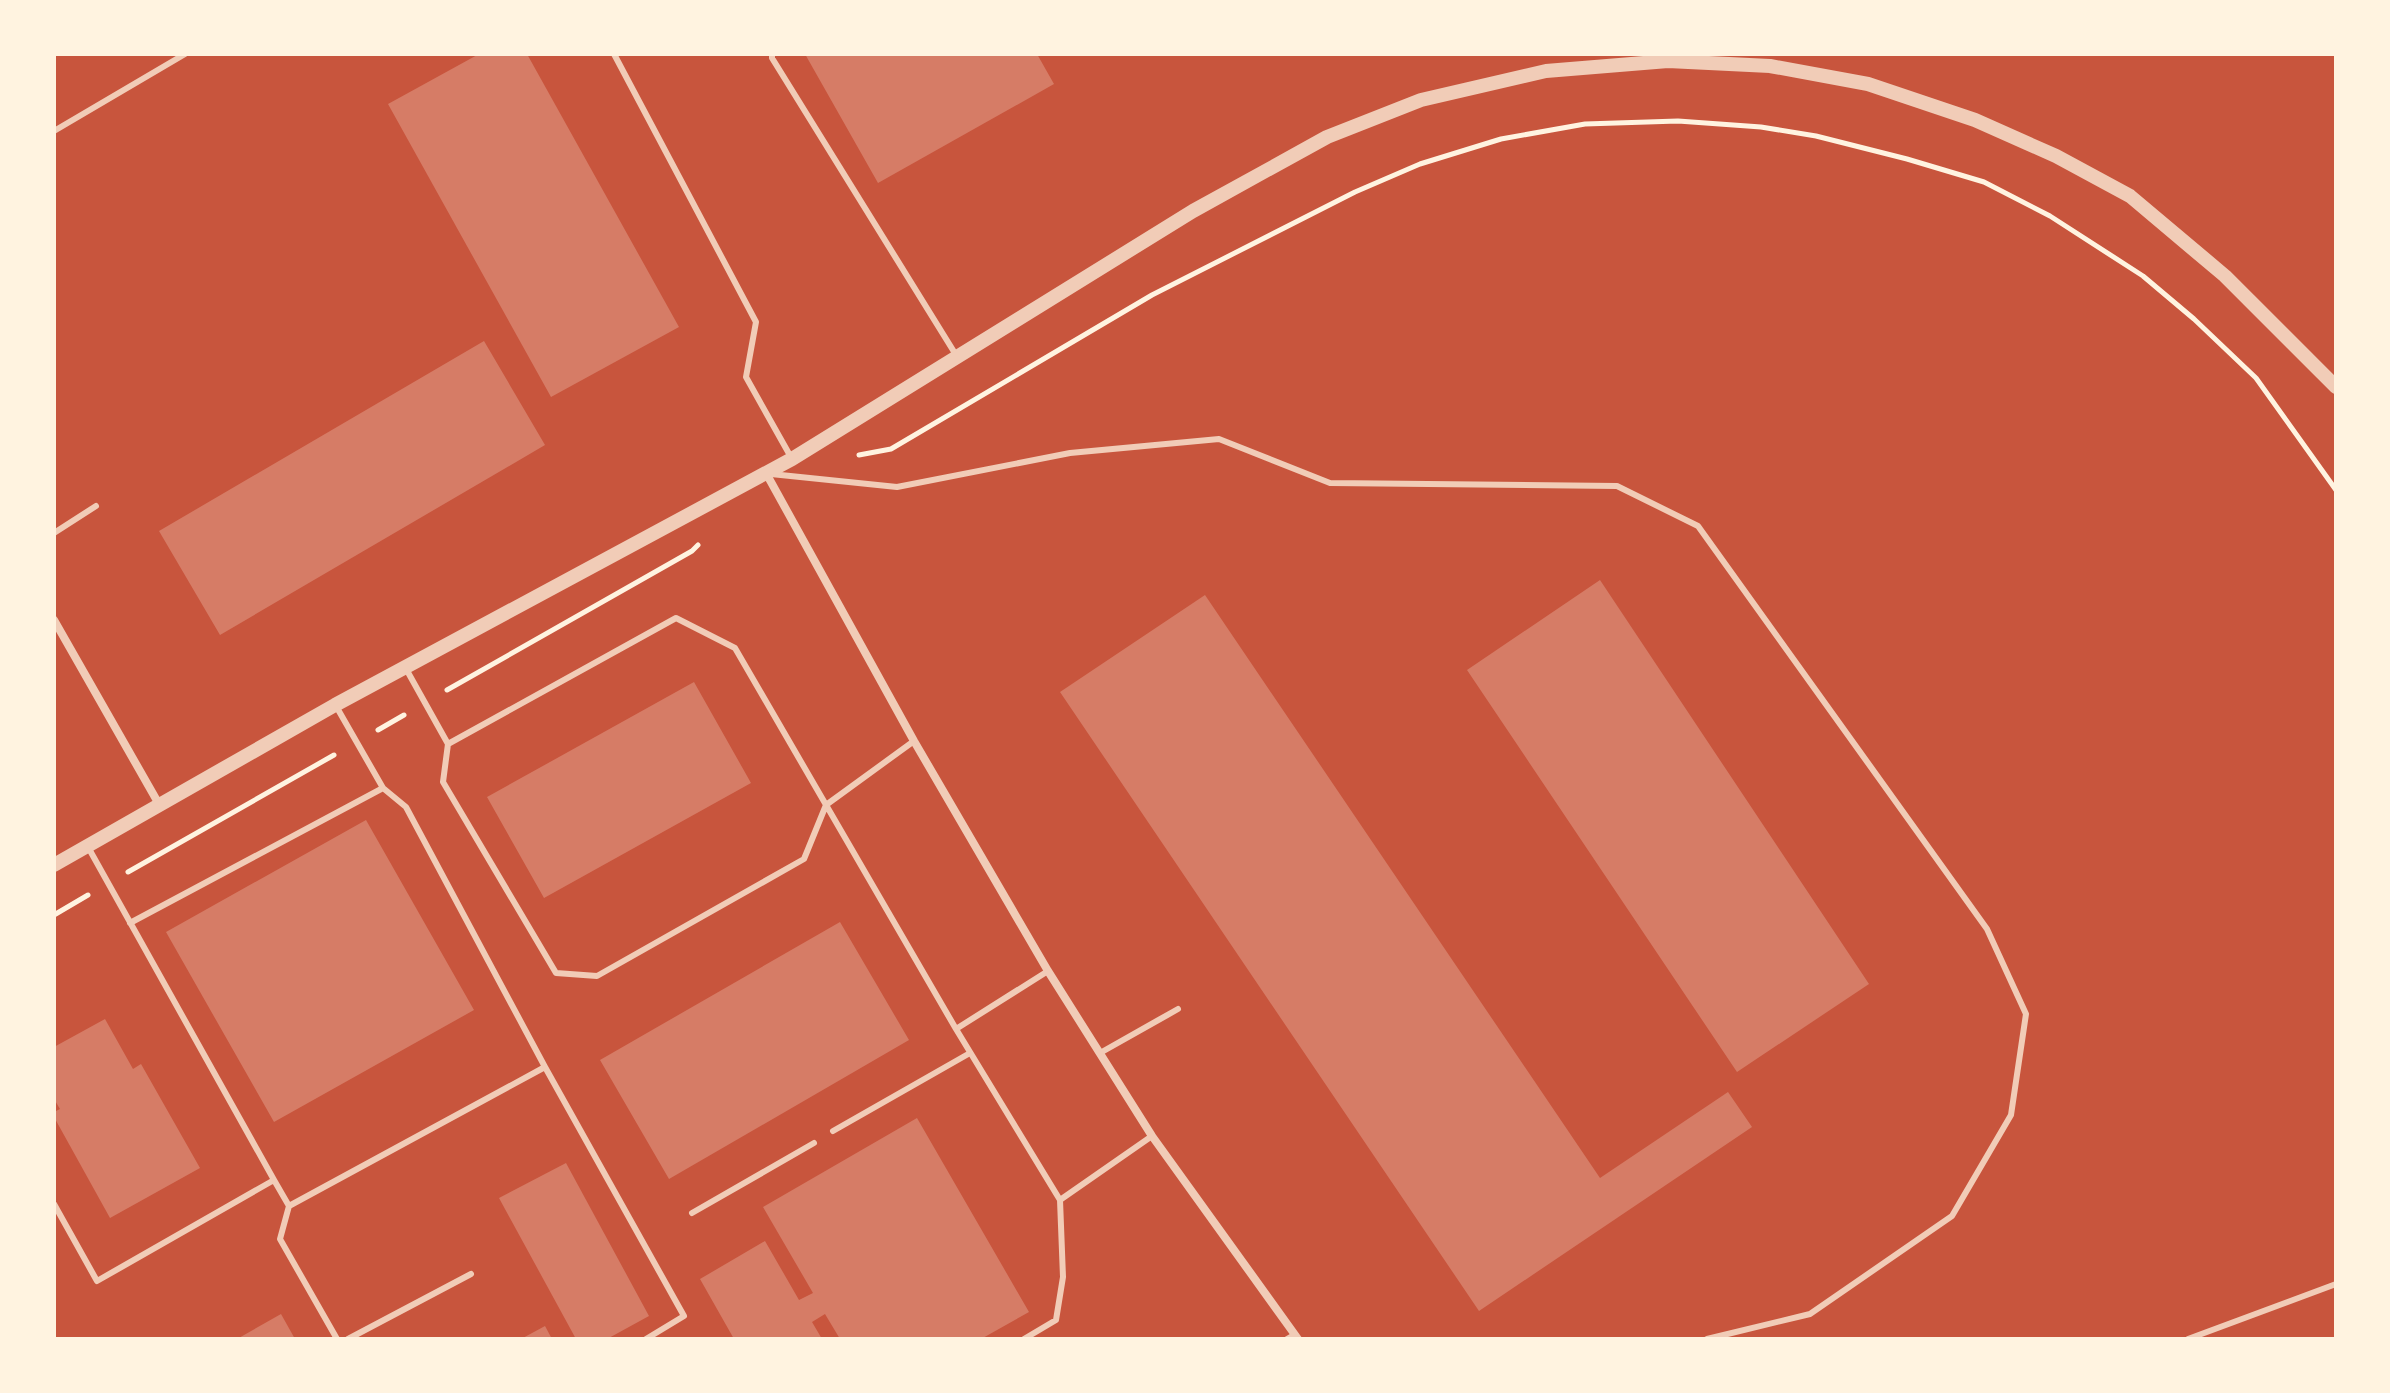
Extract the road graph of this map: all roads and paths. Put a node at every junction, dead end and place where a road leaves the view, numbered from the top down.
1 (185, 54) edge
2 (614, 54) edge
3 (772, 54) edge
4 (54, 131) edge
5 (958, 358) junction
6 (2336, 387) edge
7 (844, 458) dead end
8 (792, 459) junction
9 (766, 473) junction
10 (2336, 490) edge
11 (96, 506) dead end
12 (54, 533) edge
13 (703, 540) dead end
14 (54, 620) edge
15 (405, 667) junction
16 (424, 704) junction
17 (335, 705) junction
18 (914, 741) junction
19 (357, 742) junction
20 (448, 744) junction
21 (383, 788) junction
22 (826, 805) junction
23 (160, 806) junction
24 (88, 847) junction
25 (54, 865) edge
26 (108, 884) junction
27 (54, 915) edge
28 (130, 923) junction
29 (1048, 971) junction
30 (1178, 1009) dead end
31 (956, 1029) junction
32 (970, 1053) junction
33 (1100, 1053) junction
34 (545, 1067) junction
35 (833, 1131) dead end
36 (1152, 1136) junction
37 (814, 1143) dead end
38 (274, 1180) junction
39 (1060, 1200) junction
40 (54, 1204) edge
41 (289, 1206) junction
42 (692, 1213) dead end
43 (471, 1274) dead end
44 (2336, 1284) edge
45 (1293, 1338) edge
46 (337, 1339) edge
47 (348, 1339) edge
48 (646, 1339) edge
49 (1024, 1339) edge
50 (1707, 1339) edge
51 (2188, 1339) edge

1 - 4 lane
2 - 8 lane
3 - 5 lane
5 - 6 street
5 - 8 street
7 - 10 path
8 - 9 street
9 - 15 street
9 - 18 street
9 - 50 lane
11 - 12 lane
13 - 16 path
14 - 23 street
15 - 16 lane
15 - 17 street
16 - 19 path
16 - 20 lane
17 - 19 lane
17 - 23 street
18 - 22 lane
18 - 29 street
19 - 21 lane
19 - 26 path
20 - 22 lane
20 - 22 lane
21 - 28 lane
21 - 34 lane
22 - 31 lane
23 - 24 street
24 - 25 street
24 - 26 lane
26 - 27 path
26 - 28 lane
28 - 38 lane
29 - 31 lane
29 - 33 street
30 - 33 lane
31 - 32 lane
32 - 35 lane
32 - 39 lane
33 - 36 street
34 - 41 lane
34 - 48 lane
36 - 39 lane
36 - 45 street
37 - 42 lane
38 - 40 lane
38 - 41 lane
39 - 49 lane
41 - 46 lane
43 - 47 lane
44 - 51 lane

